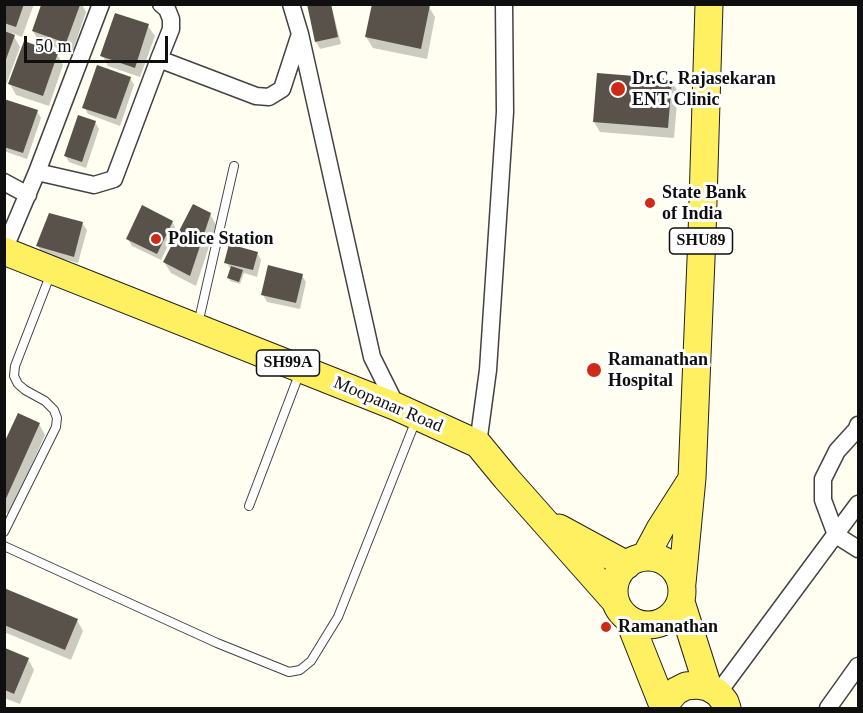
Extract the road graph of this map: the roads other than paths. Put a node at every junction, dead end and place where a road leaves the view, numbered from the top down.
1 (101, 4) edge
2 (161, 4) edge
3 (291, 4) edge
4 (504, 4) edge
5 (709, 4) edge
6 (300, 34) junction
7 (159, 59) junction
8 (234, 166) dead end
9 (38, 172) junction
10 (4, 183) edge
11 (28, 195) junction
12 (4, 251) edge
13 (52, 270) junction
14 (197, 327) junction
15 (301, 369) junction
16 (407, 411) junction
17 (858, 425) edge
18 (478, 444) junction
19 (692, 478) junction
20 (858, 504) edge
21 (249, 506) dead end
22 (542, 519) junction
23 (4, 532) edge
24 (836, 535) junction
25 (4, 546) edge
26 (858, 549) edge
27 (636, 561) junction
28 (681, 593) junction
29 (622, 610) junction
30 (858, 666) edge
31 (718, 696) edge
32 (664, 708) edge
33 (828, 708) edge

1 - 9 street
2 - 7 street
3 - 6 street
4 - 18 street
5 - 19 main road, SHU89
6 - 7 street
6 - 16 street
7 - 9 street
8 - 14 lane
9 - 11 street
10 - 11 street
11 - 12 street
12 - 13 main road, Moopanar Road / SH99A
13 - 14 main road, Moopanar Road / SH99A
13 - 23 lane
14 - 15 main road, Moopanar Road / SH99A
15 - 16 main road, Moopanar Road / SH99A
15 - 21 lane
16 - 18 main road, Moopanar Road / SH99A
16 - 25 lane
17 - 24 street
18 - 22 main road, Moopanar Road / SH99A
19 - 27 main road
19 - 28 main road, SHU89
20 - 24 street
22 - 27 main road, Moopanar Road / SH99A
22 - 29 main road, Moopanar Road / SH99A
24 - 26 street
24 - 31 street
27 - 28 main road, SHU89
27 - 29 main road
28 - 29 main road
28 - 31 main road, SHU89
29 - 32 main road
30 - 33 street
31 - 32 main road

